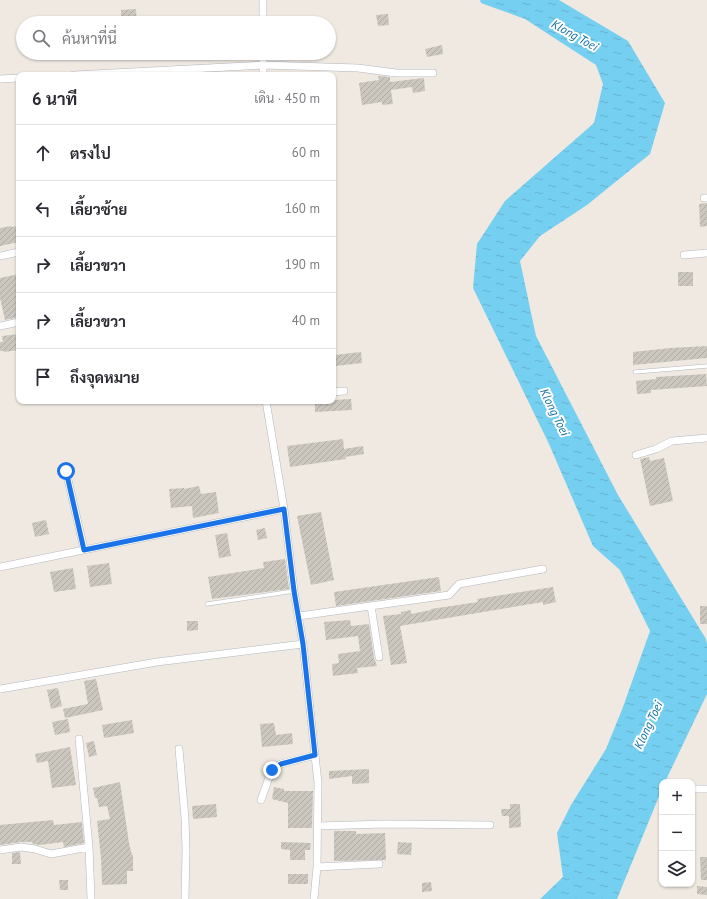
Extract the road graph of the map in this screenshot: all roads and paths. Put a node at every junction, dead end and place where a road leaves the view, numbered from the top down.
1 (263, 0) edge
2 (263, 16) edge
3 (264, 60) edge
4 (264, 65) junction
5 (131, 72) edge
6 (263, 72) edge
7 (433, 73) dead end
8 (16, 78) edge
9 (0, 79) edge
10 (16, 253) edge
11 (707, 253) edge
12 (684, 255) dead end
13 (0, 256) edge
14 (16, 323) edge
15 (0, 326) edge
16 (707, 366) edge
17 (635, 372) dead end
18 (344, 391) dead end
19 (336, 392) edge
20 (266, 404) edge
21 (707, 438) edge
22 (636, 455) dead end
23 (66, 471) dead end
24 (284, 509) junction
25 (84, 550) junction
26 (0, 567) edge
27 (543, 570) dead end
28 (294, 591) junction
29 (207, 604) dead end
30 (371, 606) junction
31 (300, 616) junction
32 (303, 644) junction
33 (379, 657) dead end
34 (0, 689) edge
35 (79, 739) dead end
36 (179, 749) dead end
37 (315, 755) junction
38 (695, 789) edge
39 (707, 789) edge
40 (261, 800) dead end
41 (490, 825) dead end
42 (318, 826) junction
43 (89, 847) junction
44 (0, 850) edge
45 (379, 864) dead end
46 (317, 867) junction
47 (91, 899) edge
48 (185, 899) edge
49 (314, 899) edge

1 - 2 street
3 - 4 street
4 - 5 street
4 - 6 street
4 - 7 street
8 - 9 street
10 - 13 street
11 - 12 street
14 - 15 street
16 - 17 lane
18 - 19 street
20 - 24 street
21 - 22 street
23 - 25 street
24 - 25 street
24 - 28 street
25 - 26 street
27 - 30 street
28 - 29 lane
28 - 31 street
30 - 31 street
30 - 33 street
31 - 32 street
32 - 34 street
32 - 37 street
35 - 43 street
36 - 48 street
37 - 40 street
37 - 42 street
38 - 39 street
41 - 42 street
42 - 46 street
43 - 44 street
43 - 47 street
45 - 46 street
46 - 49 street

